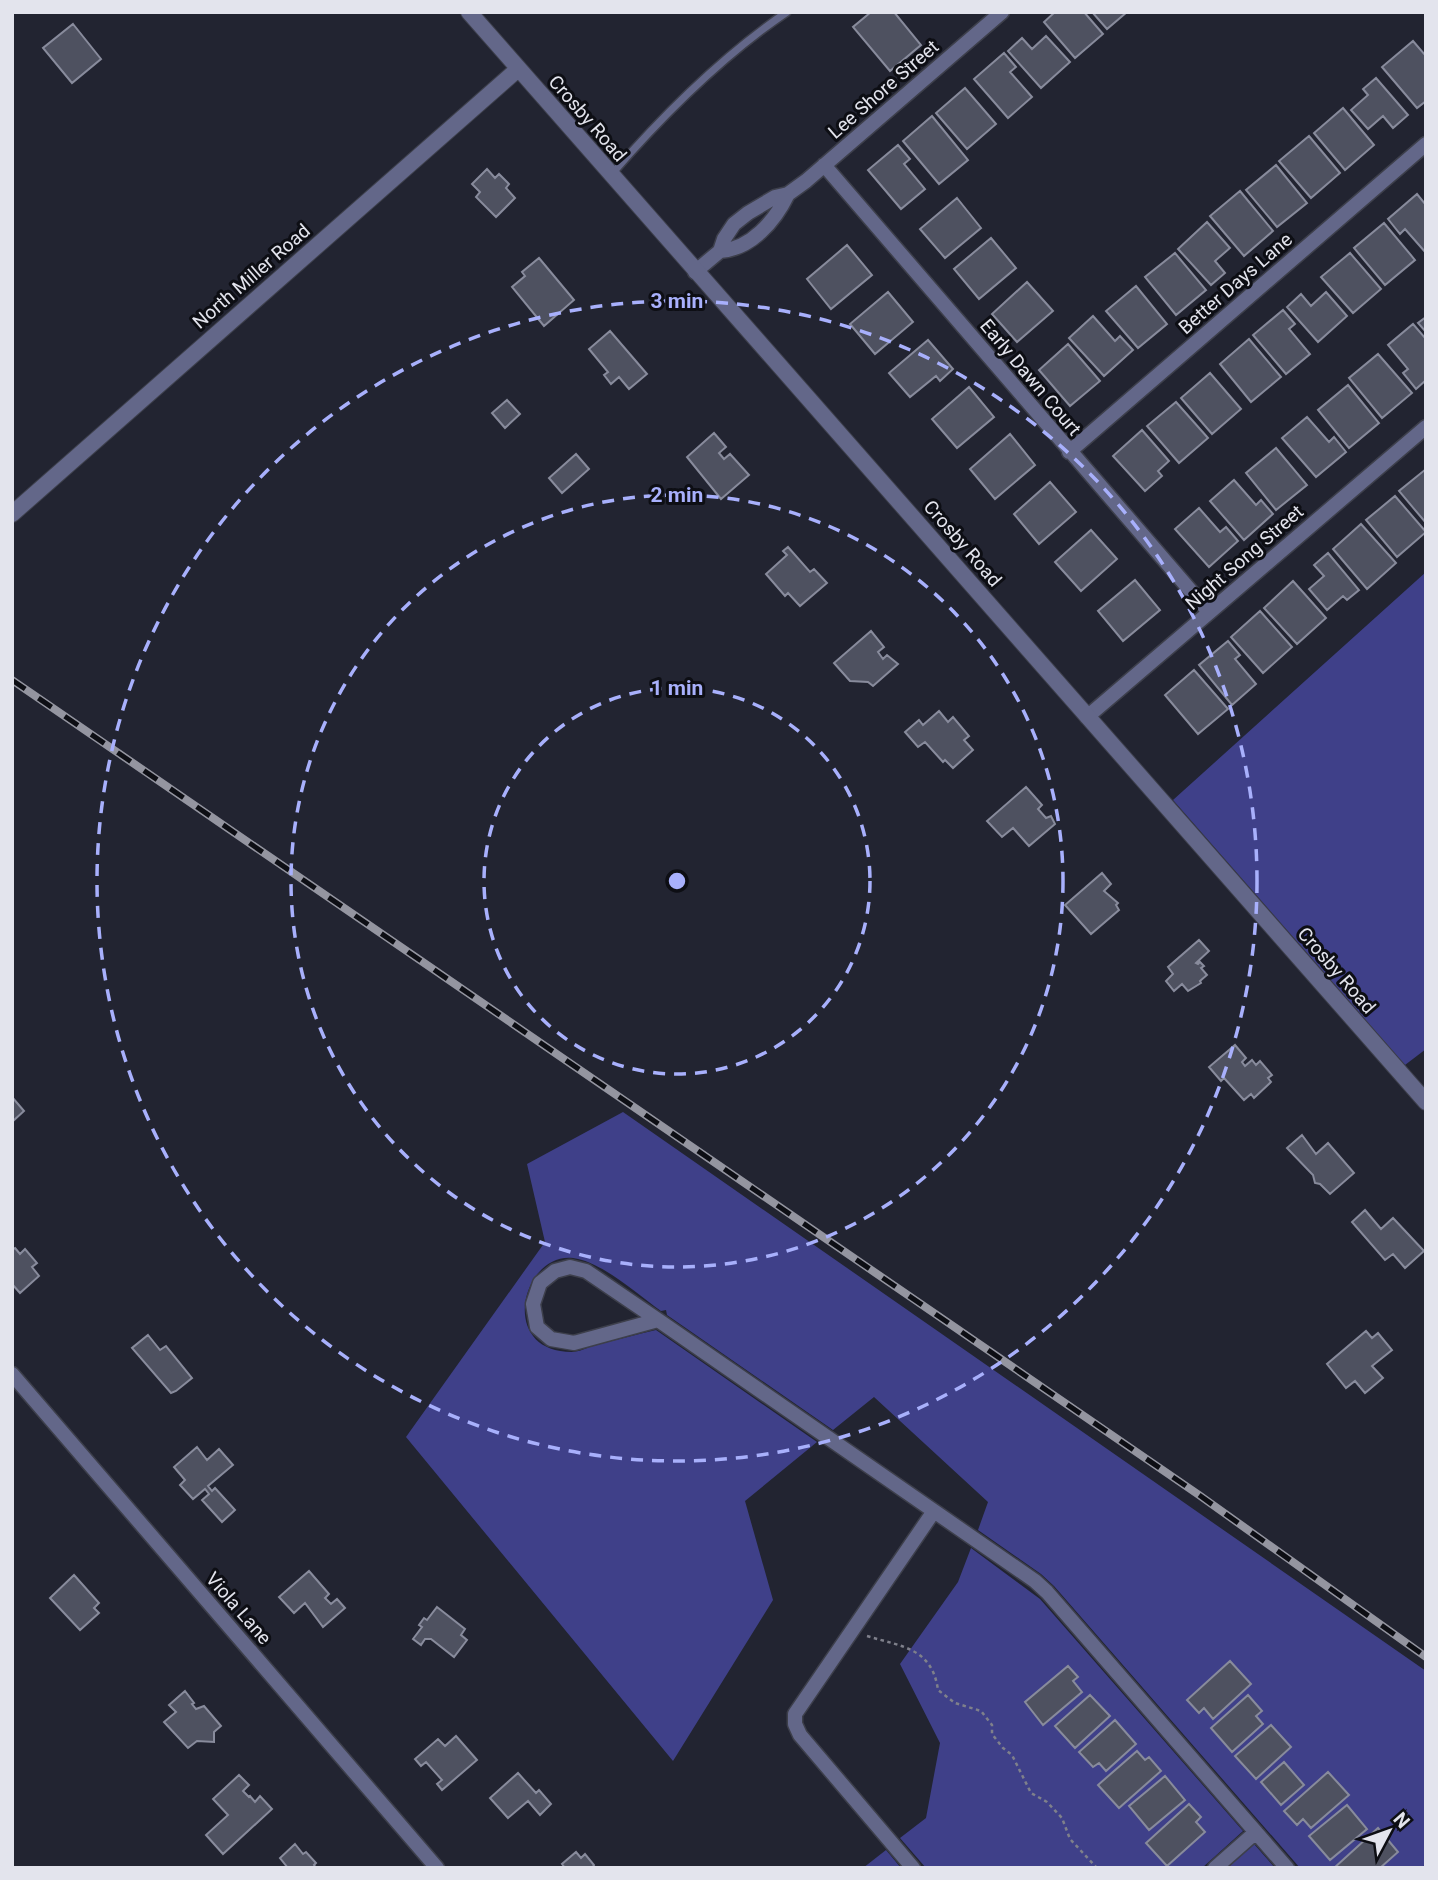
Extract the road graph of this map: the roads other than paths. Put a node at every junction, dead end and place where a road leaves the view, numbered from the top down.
1 (468, 12) edge
2 (787, 12) edge
3 (1002, 12) edge
4 (518, 69) junction
5 (1426, 144) edge
6 (824, 165) junction
7 (611, 175) junction
8 (788, 194) junction
9 (758, 207) junction
10 (771, 222) junction
11 (720, 251) junction
12 (695, 272) junction
13 (1426, 427) edge
14 (1069, 452) junction
15 (12, 514) edge
16 (1209, 612) junction
17 (1087, 717) junction
18 (1426, 1102) edge
19 (658, 1320) junction
20 (12, 1374) edge
21 (934, 1511) junction
22 (1256, 1832) junction
23 (437, 1868) edge
24 (913, 1868) edge
25 (1215, 1868) edge
26 (1287, 1868) edge

1 - 4 street, Crosby Road
2 - 7 lane
3 - 6 street, Lee Shore Street
4 - 7 street, Crosby Road
4 - 15 street, North Miller Road
5 - 14 street, Better Days Lane
6 - 8 street, Lee Shore Street
6 - 14 street, Early Dawn Court
7 - 12 street, Crosby Road
8 - 9 street
8 - 10 street
9 - 10 street
9 - 11 street
10 - 11 street
11 - 12 street
12 - 17 street, Crosby Road
13 - 16 street, Night Song Street
14 - 16 street, Early Dawn Court
16 - 17 street, Night Song Street
17 - 18 street, Crosby Road
19 - 19 street
19 - 21 street
20 - 23 street, Viola Lane
21 - 22 street
21 - 24 street
22 - 25 street
22 - 26 street

